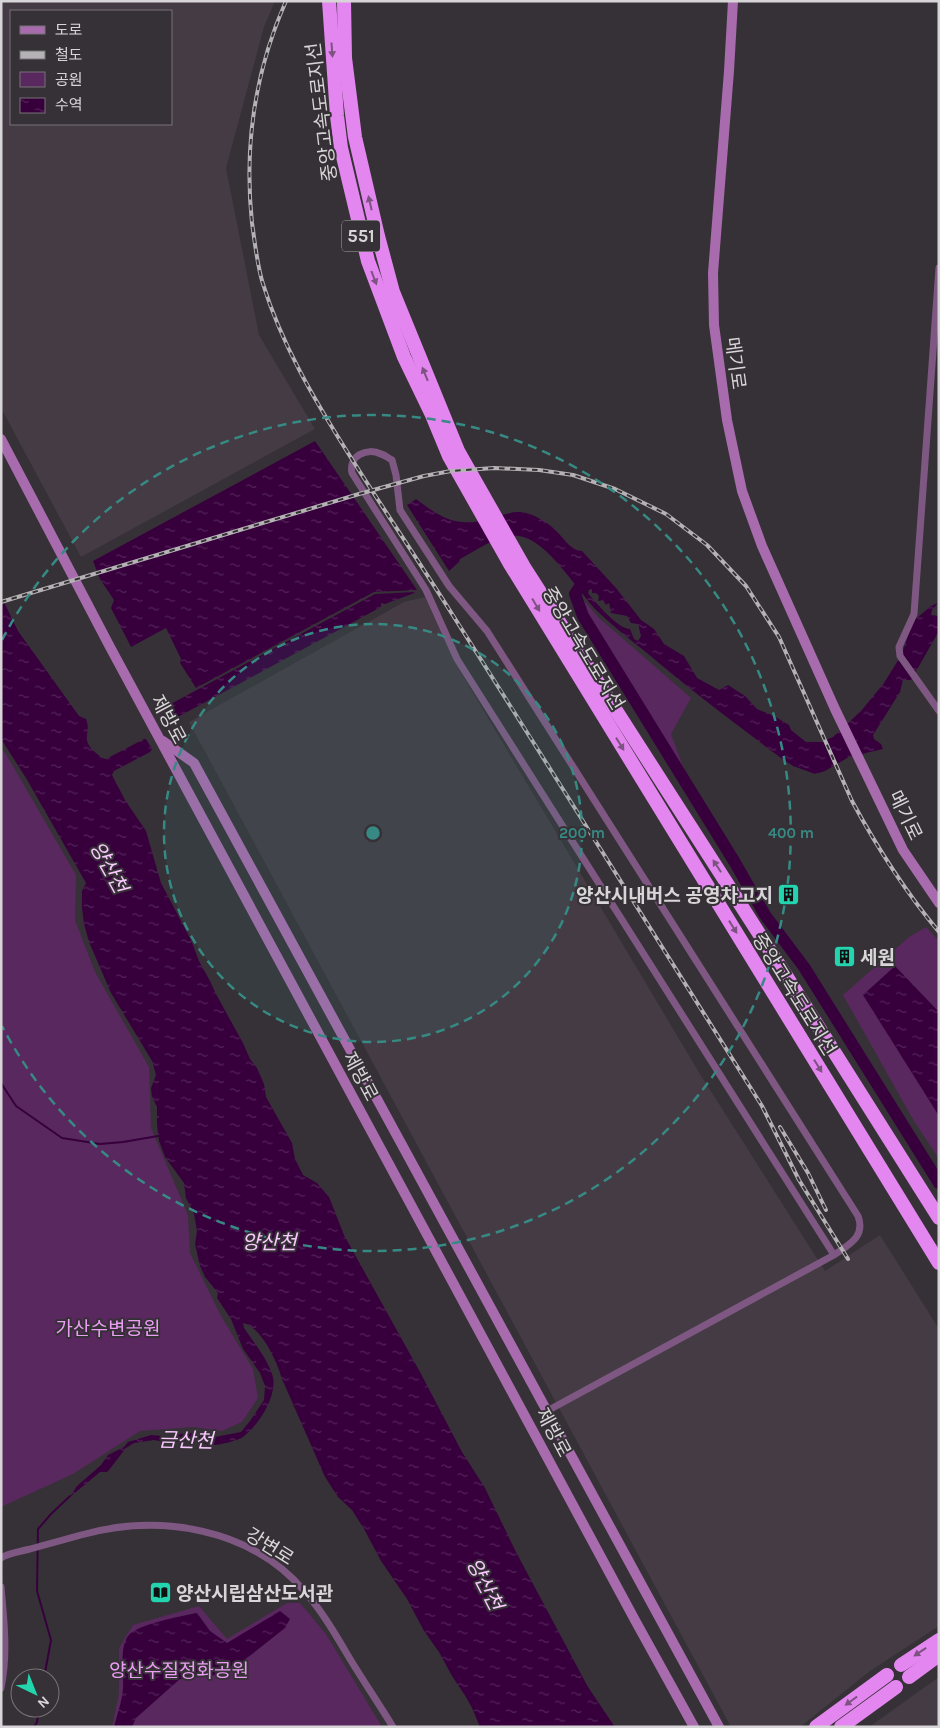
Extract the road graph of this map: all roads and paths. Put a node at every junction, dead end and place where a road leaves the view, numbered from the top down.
1 (329, 1) edge
2 (344, 1) edge
3 (732, 1) edge
4 (939, 268) edge
5 (1, 439) edge
6 (453, 454) junction
7 (517, 565) junction
8 (939, 711) edge
9 (160, 738) junction
10 (937, 896) edge
11 (785, 974) junction
12 (939, 1207) edge
13 (939, 1218) edge
14 (834, 1255) junction
15 (939, 1263) edge
16 (547, 1411) junction
17 (2, 1557) edge
18 (1, 1587) edge
19 (939, 1640) edge
20 (939, 1655) edge
21 (901, 1665) dead end
22 (887, 1675) dead end
23 (910, 1677) dead end
24 (896, 1687) dead end
25 (1, 1688) edge
26 (393, 1727) edge
27 (694, 1727) edge
28 (719, 1727) edge
29 (816, 1727) edge
30 (841, 1727) edge

1 -> 6 highway, 중앙고속도로지선 / 551
6 -> 2 highway, 중앙고속도로지선 / 551
3 - 10 street, 메기로
4 - 8 street
5 - 9 street, 제방로
6 - 7 highway, 중앙고속도로지선 / 551
11 -> 7 highway, 중앙고속도로지선 / 551
7 -> 15 highway, 중앙고속도로지선 / 551
9 - 16 street
9 - 27 street, 제방로
11 - 12 highway
11 - 13 highway, 중앙고속도로지선 / 551
14 - 14 street
14 - 16 street
16 - 28 street
17 - 26 street, 강변로
18 - 25 street
19 -> 21 highway
20 - 23 highway
22 -> 29 highway
24 - 30 highway

